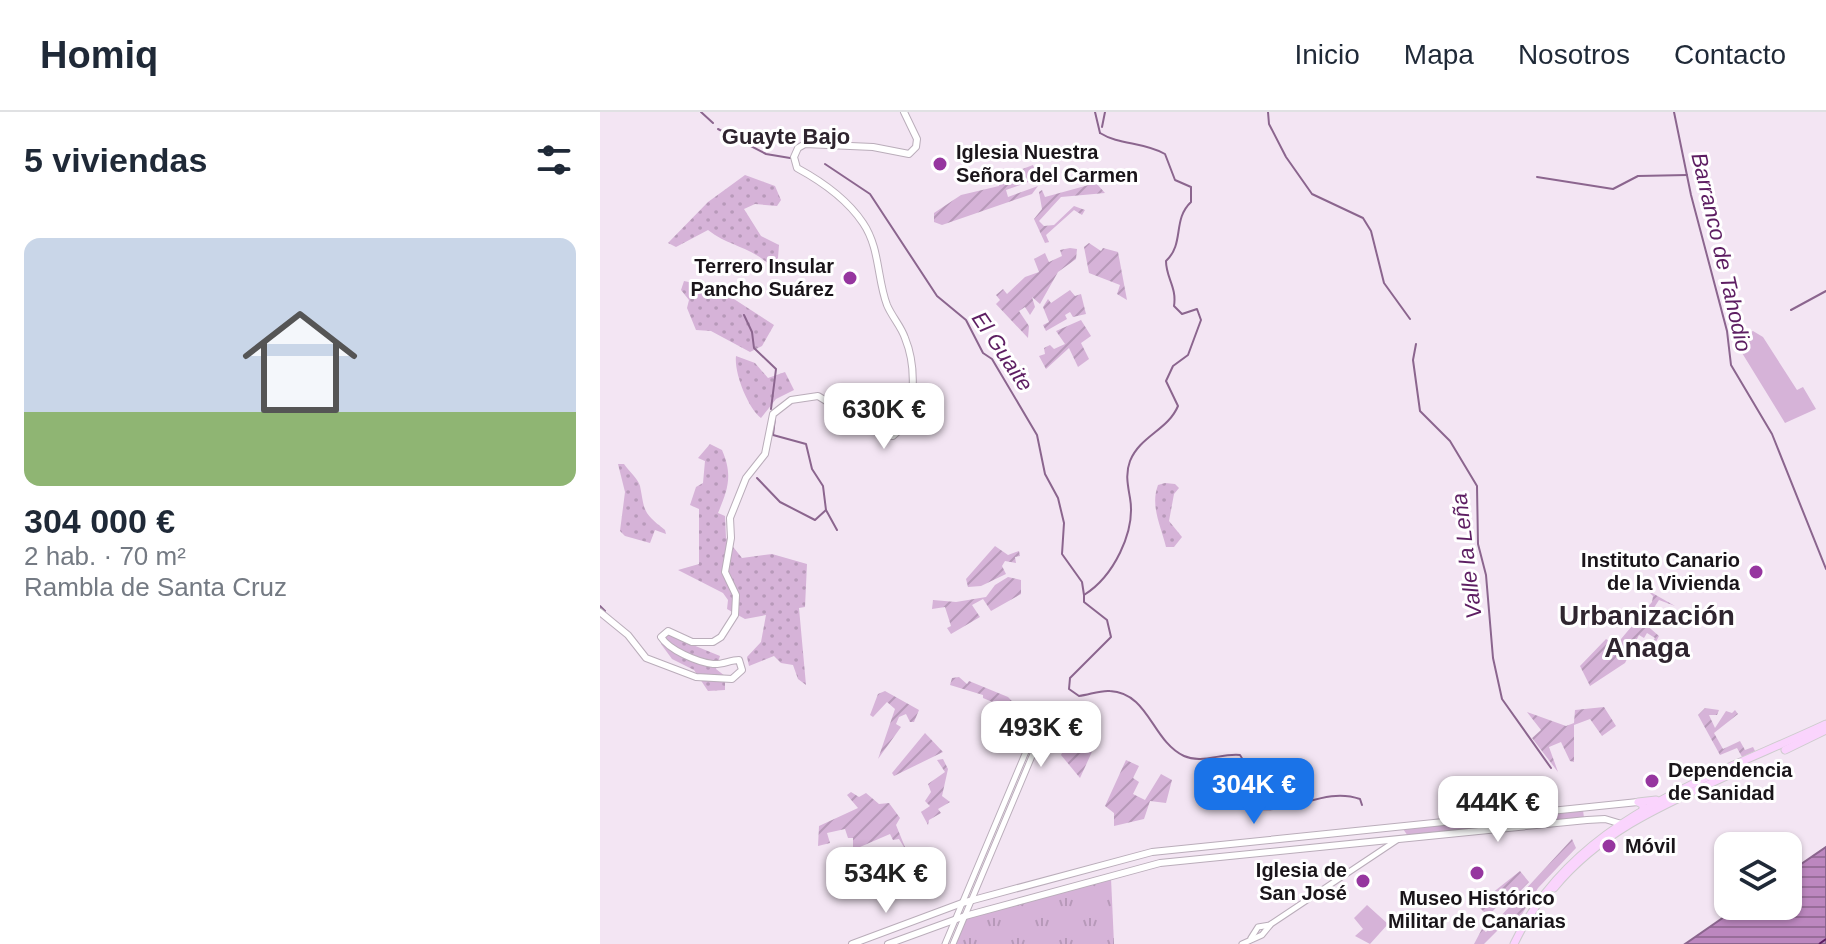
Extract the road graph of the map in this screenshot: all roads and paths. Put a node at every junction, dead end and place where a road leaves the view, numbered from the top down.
1 (904, 112) edge
2 (600, 612) edge
3 (1051, 711) dead end
4 (1038, 723) dead end
5 (1826, 727) edge
6 (1779, 750) junction
7 (1717, 774) junction
8 (1694, 790) junction
9 (1641, 805) junction
10 (1622, 824) junction
11 (1396, 827) junction
12 (1287, 837) junction
13 (1399, 839) junction
14 (1290, 850) junction
15 (1108, 862) junction
16 (1116, 874) junction
17 (971, 901) junction
18 (962, 903) junction
19 (931, 914) junction
20 (965, 916) junction
21 (956, 920) junction
22 (1271, 924) junction
23 (934, 927) junction
24 (1251, 938) junction
25 (852, 944) edge
26 (888, 944) edge
27 (945, 944) edge
28 (953, 944) edge
29 (1242, 944) edge
30 (1517, 944) edge

1 - 2 main road
3 - 17 street
4 - 18 street
5 - 6 main road
5 - 6 main road
6 - 7 main road
6 - 8 main road
7 - 8 main road
7 - 9 main road
8 - 10 main road
9 - 10 main road
9 - 11 main road
10 - 13 main road
10 - 30 main road
10 - 30 main road
11 - 12 main road
11 - 13 main road
11 - 13 main road
12 - 14 main road
12 - 15 main road
13 - 14 main road
13 - 22 street
14 - 16 main road
15 - 16 main road
15 - 17 main road
16 - 20 main road
17 - 18 main road
17 - 20 street
18 - 19 main road
18 - 21 street
19 - 23 main road
19 - 25 main road
20 - 21 main road
20 - 28 street
21 - 23 main road
21 - 27 street
22 - 24 street
22 - 24 street
23 - 26 main road
24 - 29 street

